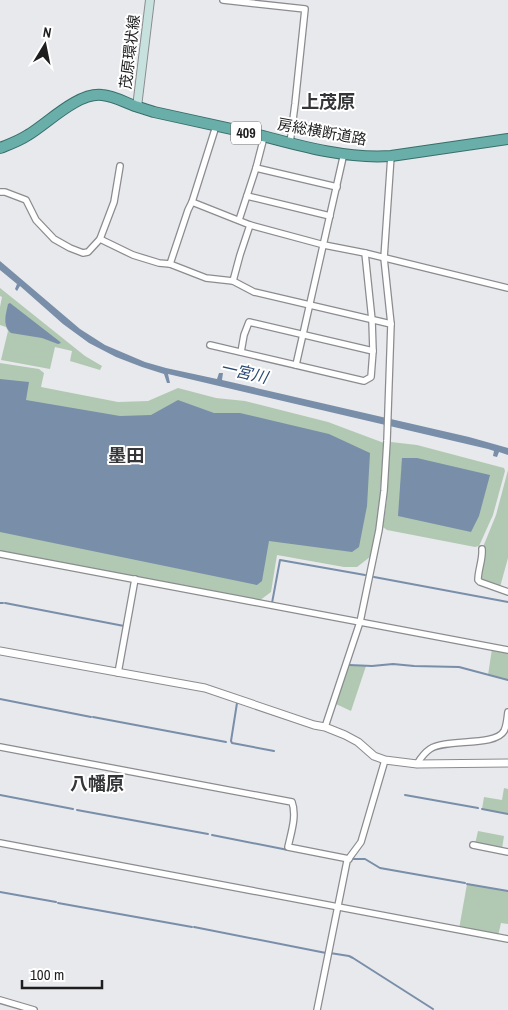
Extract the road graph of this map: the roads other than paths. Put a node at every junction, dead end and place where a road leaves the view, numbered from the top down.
1 (150, 0) edge
2 (223, 0) edge
3 (137, 107) junction
4 (216, 126) junction
5 (264, 137) junction
6 (508, 139) edge
7 (290, 144) junction
8 (0, 148) edge
9 (344, 153) junction
10 (391, 156) junction
11 (120, 166) dead end
12 (256, 168) junction
13 (337, 188) junction
14 (0, 192) edge
15 (247, 196) junction
16 (192, 202) junction
17 (330, 216) junction
18 (239, 220) junction
19 (250, 225) junction
20 (100, 239) junction
21 (324, 245) junction
22 (366, 253) junction
23 (384, 258) junction
24 (170, 264) junction
25 (233, 281) junction
26 (508, 288) edge
27 (310, 305) junction
28 (372, 320) junction
29 (391, 324) junction
30 (303, 335) junction
31 (210, 345) dead end
32 (373, 351) junction
33 (241, 352) junction
34 (296, 365) junction
35 (482, 549) dead end
36 (0, 554) edge
37 (135, 579) junction
38 (508, 592) edge
39 (360, 622) junction
40 (0, 650) edge
41 (508, 650) edge
42 (118, 673) junction
43 (508, 712) edge
44 (325, 727) junction
45 (0, 747) edge
46 (385, 760) junction
47 (508, 763) edge
48 (416, 764) junction
49 (0, 843) edge
50 (474, 845) dead end
51 (508, 852) edge
52 (349, 858) junction
53 (337, 907) junction
54 (508, 939) edge
55 (0, 1000) edge
56 (34, 1010) edge
57 (317, 1010) edge

1 - 3 main road, 茂原環状線
2 - 7 street
3 - 4 highway, 房総横断道路 / 409
3 - 8 highway, 房総横断道路 / 409
4 - 5 highway, 房総横断道路 / 409
4 - 16 street
5 - 7 highway, 房総横断道路 / 409
5 - 12 street
6 - 10 highway, 房総横断道路 / 409
7 - 9 highway, 房総横断道路 / 409
9 - 10 highway, 房総横断道路 / 409
9 - 13 street
10 - 23 street
11 - 20 street
12 - 13 street
12 - 15 street
13 - 17 street
14 - 20 street
15 - 17 street
15 - 18 street
16 - 18 street
16 - 24 street
17 - 21 street
18 - 19 street
19 - 21 street
19 - 25 street
20 - 24 street
21 - 22 street
21 - 27 street
22 - 23 street
22 - 28 street
23 - 26 street
23 - 29 street
24 - 25 street
25 - 27 street
27 - 28 street
27 - 30 street
28 - 29 street
28 - 32 street
29 - 39 street
30 - 32 street
30 - 33 street
30 - 34 street
31 - 33 street
32 - 34 street
33 - 34 street
35 - 38 street
36 - 37 street
37 - 39 street
37 - 42 street
39 - 41 street
39 - 44 street
40 - 42 street
42 - 44 street
43 - 48 street
44 - 46 street
45 - 52 street
46 - 48 street
46 - 52 street
47 - 48 street
49 - 53 street
50 - 51 street
52 - 53 street
53 - 54 street
53 - 57 street
55 - 56 street

